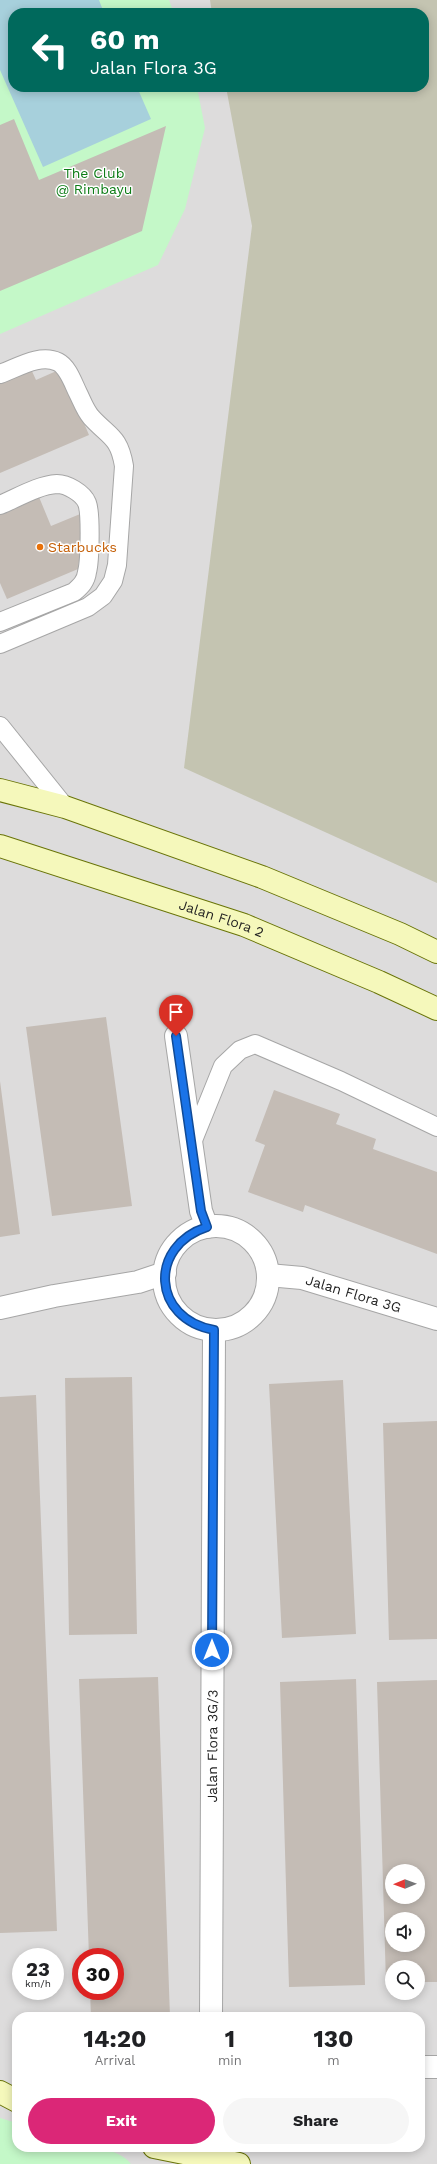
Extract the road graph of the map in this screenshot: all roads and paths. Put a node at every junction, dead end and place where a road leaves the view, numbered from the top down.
1 (0, 374) edge
2 (0, 505) edge
3 (0, 622) edge
4 (0, 644) edge
5 (0, 726) edge
6 (0, 790) edge
7 (65, 806) junction
8 (0, 846) edge
9 (437, 952) edge
10 (437, 1009) edge
11 (176, 1036) dead end
12 (437, 1127) edge
13 (191, 1145) junction
14 (207, 1227) junction
15 (165, 1273) junction
16 (268, 1275) junction
17 (0, 1308) edge
18 (437, 1318) edge
19 (214, 1330) junction
20 (211, 2012) edge
21 (425, 2067) edge
22 (437, 2067) edge
23 (0, 2092) edge
24 (12, 2098) edge
25 (161, 2153) edge
26 (239, 2164) edge

1 - 4 lane
2 - 3 lane
5 - 7 lane
6 - 7 street
7 - 9 street
8 - 10 street, Jalan Flora 2
11 - 13 street
12 - 13 lane
13 - 14 street
14 - 15 street
14 - 16 street
15 - 17 street
15 - 19 street
16 - 18 street, Jalan Flora 3G
16 - 19 street
19 - 20 street, Jalan Flora 3G/3
21 - 22 street
23 - 24 street
25 - 26 street

